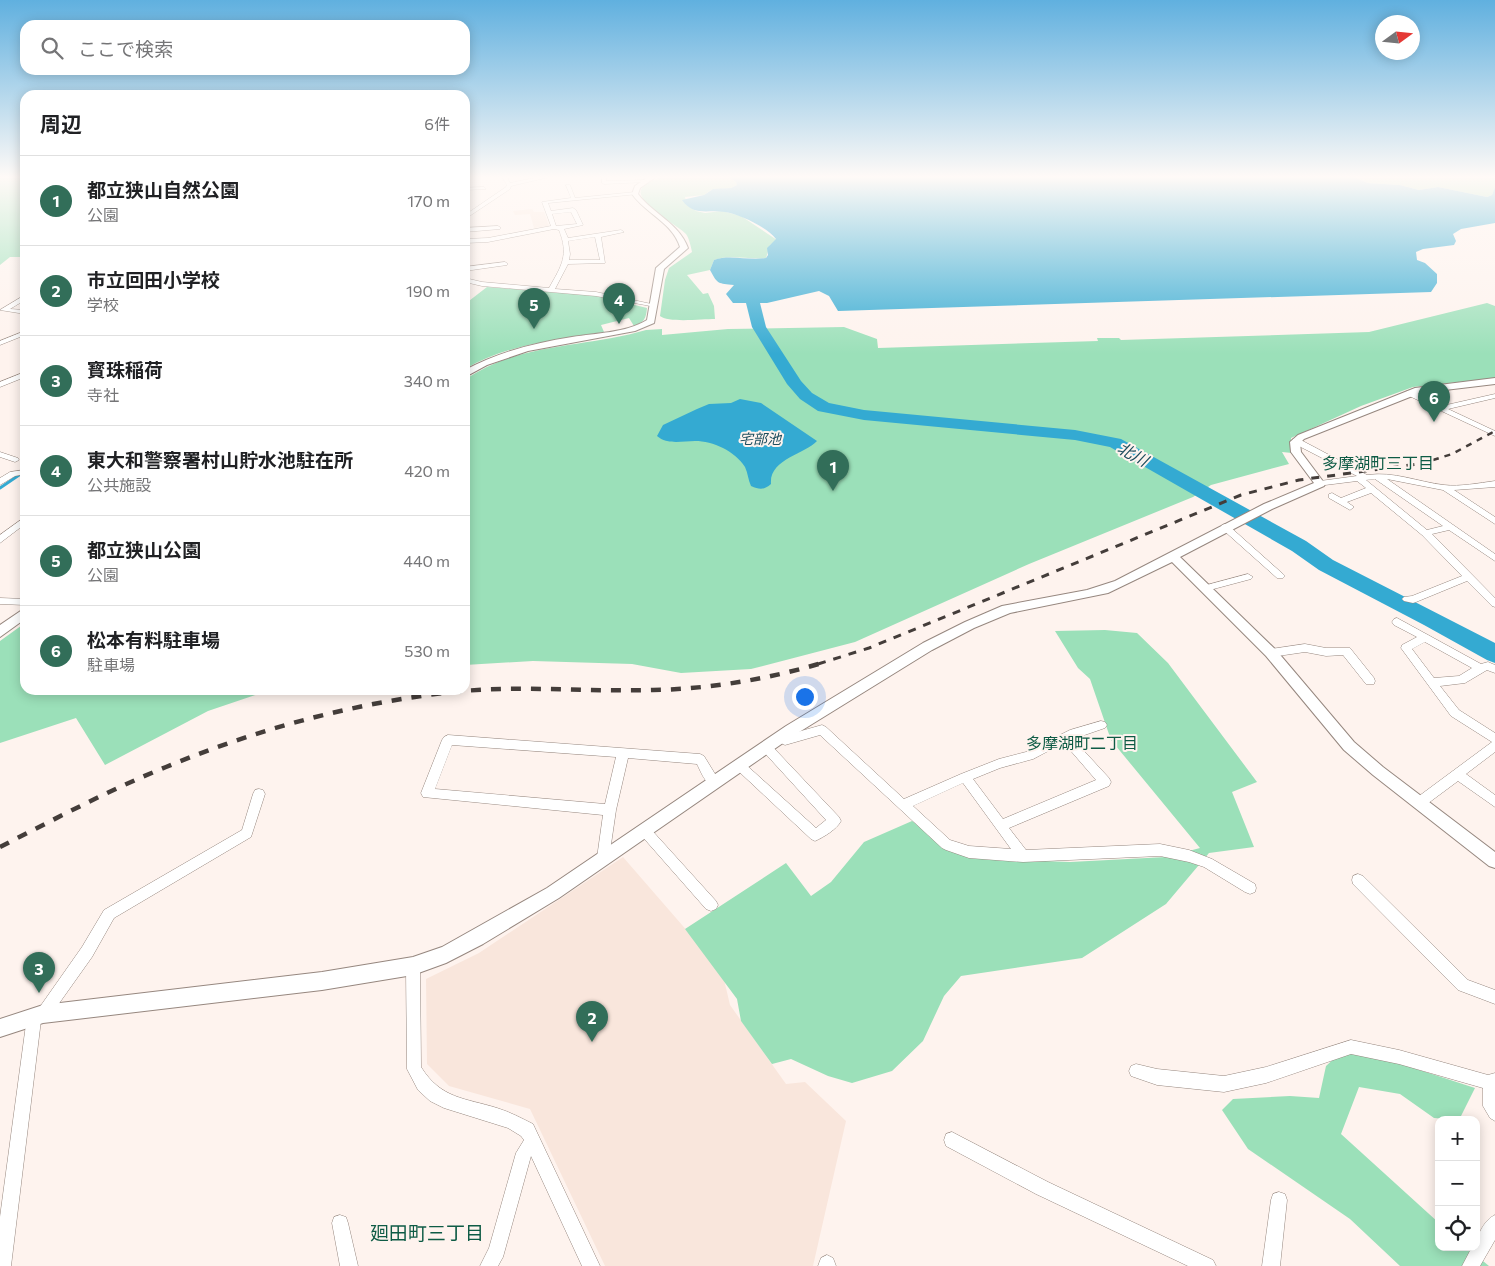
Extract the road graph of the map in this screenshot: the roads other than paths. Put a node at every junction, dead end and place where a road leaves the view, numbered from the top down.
1 (509, 236) edge
2 (564, 236) edge
3 (598, 236) joint
4 (681, 236) edge
5 (565, 240) junction
6 (470, 241) edge
7 (476, 262) dead end
8 (566, 262) junction
9 (470, 263) edge
10 (505, 264) dead end
11 (470, 268) edge
12 (470, 281) edge
13 (551, 290) junction
14 (20, 300) edge
15 (654, 306) junction
16 (2, 310) edge
17 (20, 312) edge
18 (20, 336) edge
19 (0, 343) edge
20 (470, 371) edge
21 (20, 376) edge
22 (1495, 381) edge
23 (0, 385) edge
24 (1410, 393) junction
25 (1495, 396) edge
26 (1441, 408) junction
27 (1495, 434) edge
28 (1296, 441) junction
29 (0, 454) edge
30 (15, 460) dead end
31 (20, 473) edge
32 (1376, 476) junction
33 (1362, 477) junction
34 (0, 482) edge
35 (1320, 484) junction
36 (1495, 484) edge
37 (1372, 488) junction
38 (1446, 488) junction
39 (1332, 496) dead end
40 (1341, 501) junction
41 (1350, 506) dead end
42 (1495, 521) edge
43 (20, 524) edge
44 (1225, 527) junction
45 (1451, 527) junction
46 (1425, 533) junction
47 (0, 540) edge
48 (1173, 557) junction
49 (1495, 558) edge
50 (1280, 576) dead end
51 (1248, 577) dead end
52 (1467, 577) junction
53 (1206, 588) junction
54 (1407, 599) dead end
55 (0, 601) edge
56 (20, 602) edge
57 (1495, 604) edge
58 (20, 616) edge
59 (1396, 622) dead end
60 (0, 632) edge
61 (1424, 638) junction
62 (1271, 653) junction
63 (1480, 668) junction
64 (1495, 669) edge
65 (1370, 681) dead end
66 (1432, 682) junction
67 (1101, 725) dead end
68 (781, 736) junction
69 (1066, 738) junction
70 (1494, 746) edge
71 (766, 747) junction
72 (623, 753) junction
73 (739, 765) junction
74 (1459, 774) junction
75 (965, 777) junction
76 (714, 782) junction
77 (259, 794) dead end
78 (1495, 802) edge
79 (1419, 803) junction
80 (903, 806) junction
81 (610, 810) junction
82 (1000, 826) junction
83 (644, 830) junction
84 (1022, 856) junction
85 (603, 858) junction
86 (1495, 861) edge
87 (1358, 880) dead end
88 (1250, 888) dead end
89 (711, 905) dead end
90 (412, 966) junction
91 (1495, 997) edge
92 (38, 1016) junction
93 (0, 1028) edge
94 (1136, 1071) dead end
95 (1493, 1081) edge
96 (1495, 1113) edge
97 (952, 1140) dead end
98 (533, 1141) junction
99 (1279, 1200) dead end
100 (340, 1223) dead end
101 (1495, 1224) edge
102 (2, 1266) edge
103 (349, 1266) edge
104 (489, 1266) edge
105 (591, 1266) edge
106 (1208, 1266) edge
107 (1271, 1266) edge
108 (1470, 1266) edge

1 - 6 street
2 - 5 street
3 - 5 street
3 - 8 street
4 - 15 street
5 - 8 street
7 - 9 street
8 - 13 street
10 - 11 street
12 - 13 street
13 - 15 street
14 - 16 street
15 - 20 street
16 - 17 street
18 - 19 street
21 - 23 street
22 - 24 street
24 - 26 street
24 - 28 street
25 - 26 street
26 - 27 street
28 - 33 street
28 - 35 street
29 - 30 street
31 - 34 street
32 - 33 street
32 - 38 street
32 - 45 street
33 - 35 street
33 - 37 street
35 - 44 street
36 - 38 street
37 - 40 street
37 - 46 street
38 - 42 street
39 - 40 street
40 - 41 street
43 - 47 street
44 - 48 street
44 - 50 street
45 - 46 street
45 - 49 street
46 - 52 street
48 - 53 street
48 - 68 street
51 - 53 street
52 - 54 street
52 - 57 street
53 - 62 street
55 - 56 street
58 - 60 street
59 - 61 street
61 - 63 street
61 - 66 street
62 - 65 street
62 - 79 street
63 - 64 street
63 - 66 street
66 - 70 street
67 - 69 street
68 - 71 street
68 - 80 street
69 - 75 street
69 - 82 street
70 - 74 street
71 - 73 street
71 - 73 street
72 - 76 street
72 - 81 street
72 - 81 street
73 - 76 street
74 - 78 street
74 - 79 street
75 - 80 street
75 - 82 street
76 - 83 street
77 - 92 street
79 - 86 street
80 - 84 street
81 - 85 street
82 - 84 street
83 - 85 street
83 - 89 street
84 - 88 street
85 - 90 street
87 - 91 street
90 - 92 street
90 - 98 street
92 - 93 street
92 - 102 street
94 - 95 street
95 - 96 street
97 - 106 street
98 - 104 street
98 - 105 street
99 - 107 street
100 - 103 street
101 - 108 street

